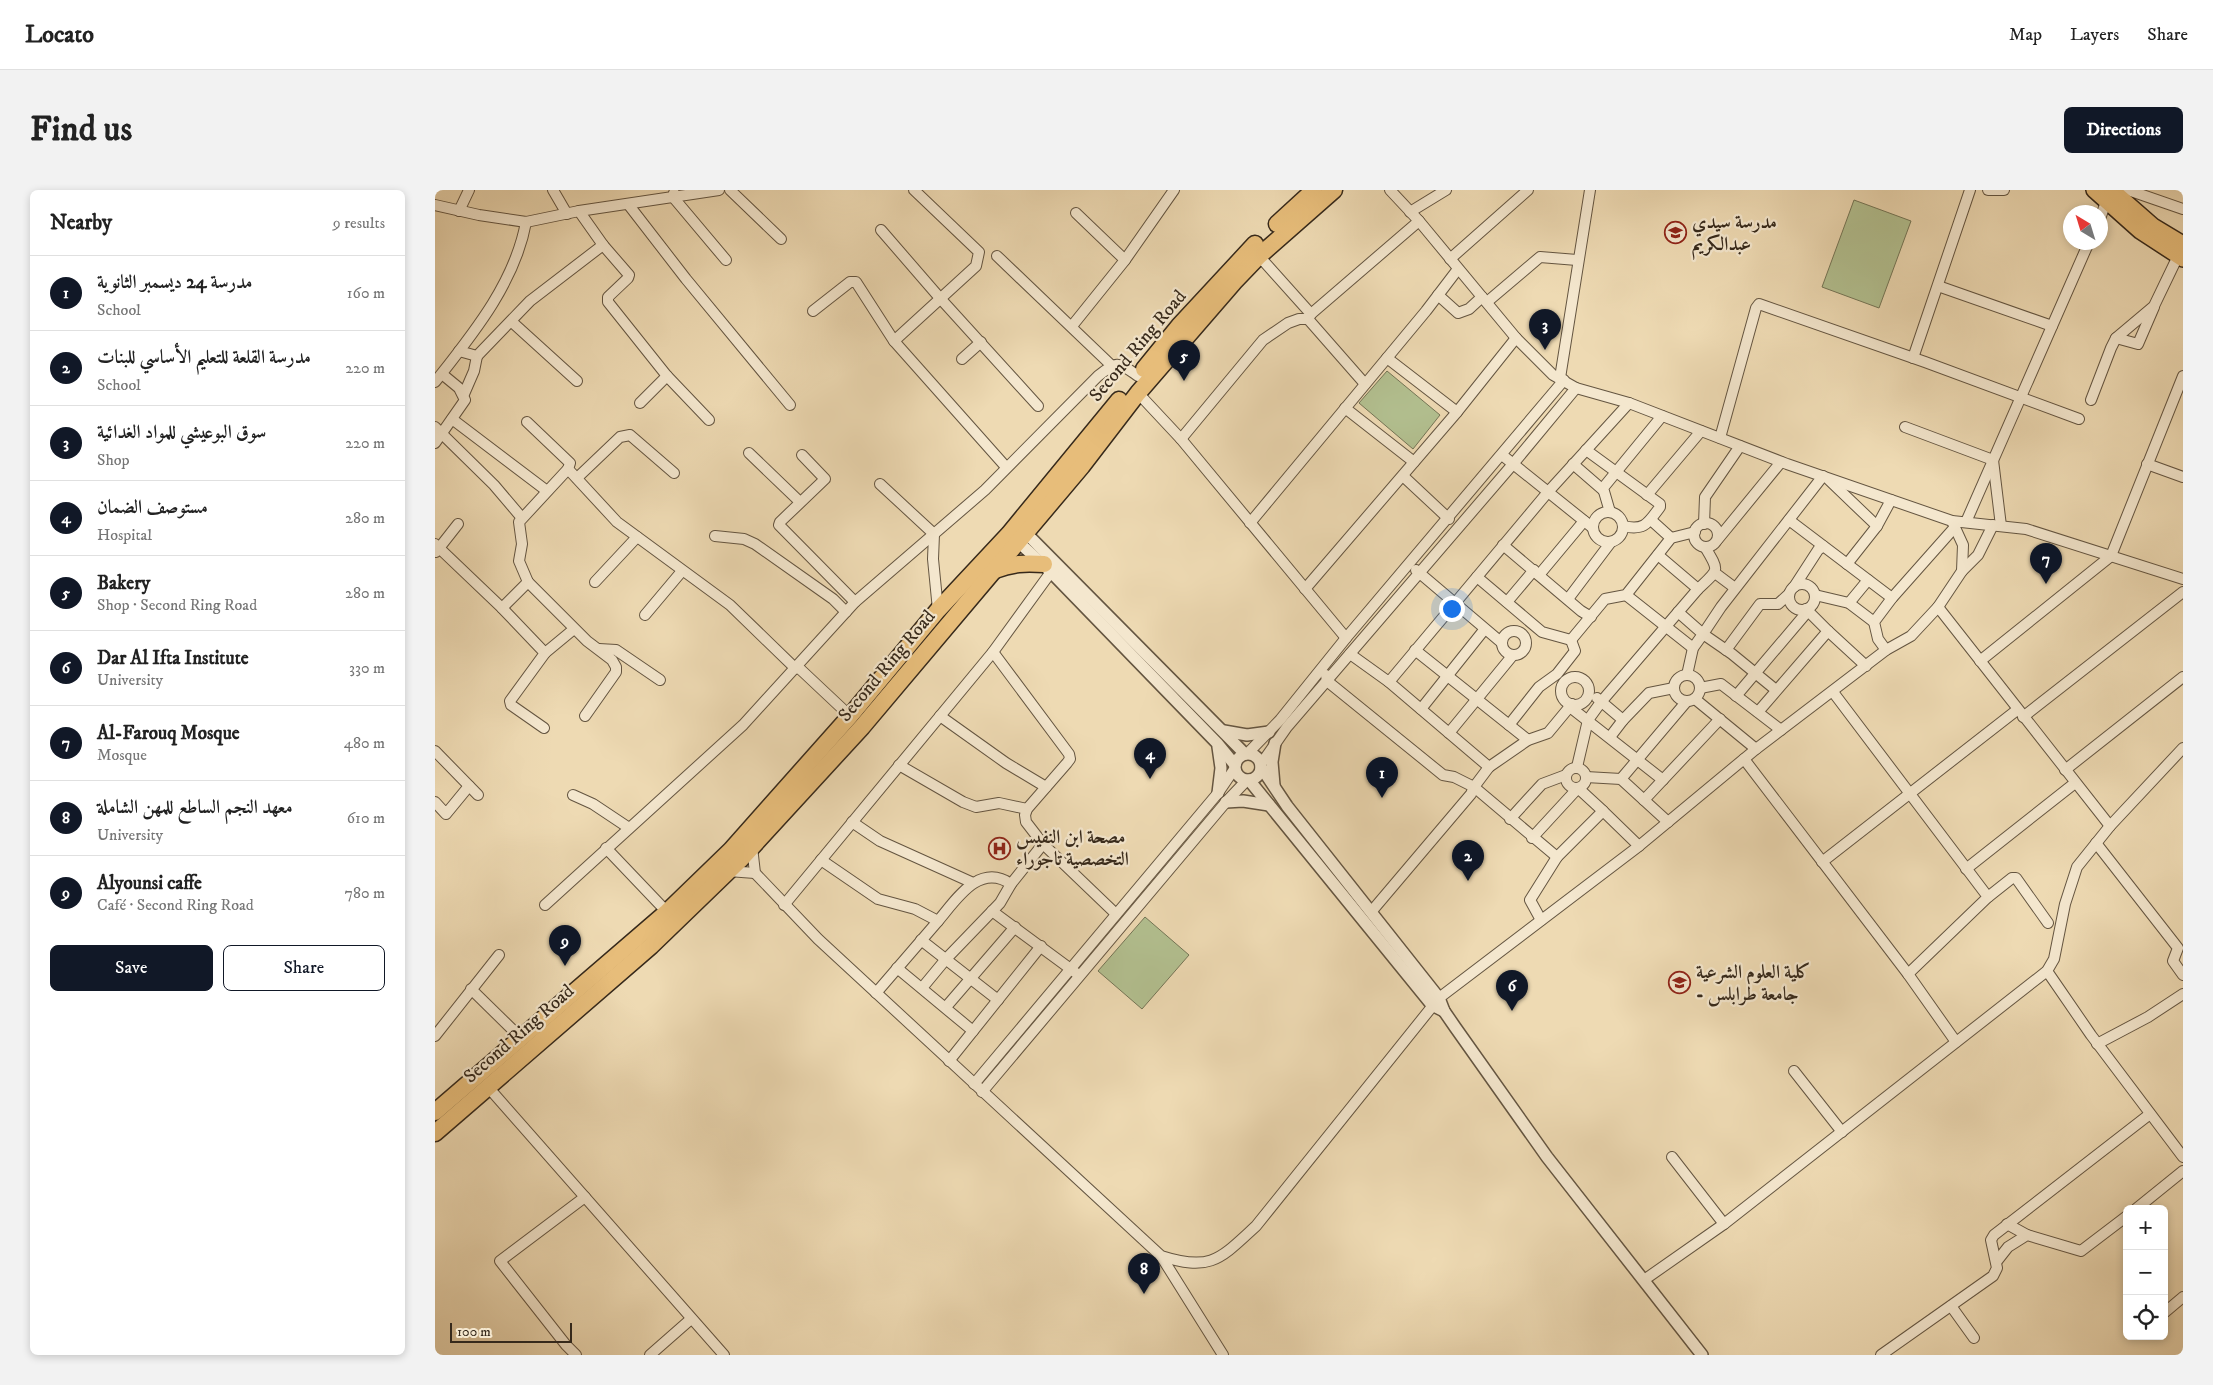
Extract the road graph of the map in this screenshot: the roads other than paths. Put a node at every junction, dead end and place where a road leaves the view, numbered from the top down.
1 (469, 190) edge
2 (553, 190) edge
3 (719, 190) edge
4 (730, 190) edge
5 (914, 190) edge
6 (1174, 190) edge
7 (1314, 190) edge
8 (1334, 190) edge
9 (1390, 190) edge
10 (1446, 190) edge
11 (1528, 190) edge
12 (1590, 190) edge
13 (1970, 190) edge
14 (1988, 190) edge
15 (2004, 190) edge
16 (2094, 190) edge
17 (2127, 190) edge
18 (674, 193) edge
19 (2106, 203) edge
20 (628, 204) junction
21 (435, 205) edge
22 (2183, 209) edge
23 (459, 211) junction
24 (579, 211) junction
25 (1411, 212) junction
26 (1076, 213) dead end
27 (567, 214) junction
28 (1419, 221) junction
29 (526, 222) junction
30 (881, 230) dead end
31 (781, 239) dead end
32 (603, 245) junction
33 (2085, 250) edge
34 (2181, 253) edge
35 (997, 256) dead end
36 (1259, 256) junction
37 (1450, 259) junction
38 (726, 260) dead end
39 (1125, 260) junction
40 (1577, 260) junction
41 (1458, 269) junction
42 (1938, 286) junction
43 (1437, 295) junction
44 (939, 297) junction
45 (1485, 300) junction
46 (2154, 306) junction
47 (813, 311) dead end
48 (1310, 316) junction
49 (511, 322) junction
50 (1072, 326) junction
51 (2052, 326) junction
52 (1516, 338) junction
53 (2116, 338) junction
54 (894, 341) junction
55 (981, 342) junction
56 (459, 352) junction
57 (477, 356) junction
58 (1387, 358) junction
59 (1913, 358) junction
60 (962, 359) dead end
61 (1112, 366) junction
62 (667, 376) junction
63 (2183, 376) edge
64 (438, 378) edge
65 (1562, 379) junction
66 (577, 381) dead end
67 (1365, 384) junction
68 (1138, 385) junction
69 (1576, 388) junction
70 (464, 394) junction
71 (2021, 396) junction
72 (2091, 400) dead end
73 (640, 403) dead end
74 (1629, 404) junction
75 (789, 405) dead end
76 (1038, 406) dead end
77 (1345, 408) junction
78 (1457, 412) junction
79 (1662, 416) junction
80 (452, 419) junction
81 (2079, 419) dead end
82 (709, 420) dead end
83 (527, 422) dead end
84 (1905, 427) dead end
85 (1701, 431) junction
86 (437, 435) edge
87 (1720, 438) junction
88 (1181, 439) junction
89 (1740, 446) junction
90 (1586, 450) junction
91 (749, 453) dead end
92 (802, 455) dead end
93 (1502, 455) junction
94 (1993, 460) junction
95 (1414, 462) junction
96 (1781, 462) junction
97 (1513, 464) junction
98 (1573, 464) junction
99 (2147, 464) junction
100 (1006, 467) junction
101 (568, 469) junction
102 (674, 473) dead end
103 (1617, 473) junction
104 (1403, 476) junction
105 (1824, 477) junction
106 (2183, 477) edge
107 (577, 478) junction
108 (880, 484) dead end
109 (1603, 490) junction
110 (547, 491) junction
111 (1548, 492) junction
112 (1647, 495) junction
113 (1891, 500) junction
114 (801, 502) junction
115 (1610, 512) junction
116 (522, 518) junction
117 (1449, 519) junction
118 (1651, 520) junction
119 (1789, 520) junction
120 (1584, 521) junction
121 (1966, 522) junction
122 (1250, 523) junction
123 (458, 524) dead end
124 (1704, 524) junction
125 (1953, 524) junction
126 (1623, 526) junction
127 (1877, 526) junction
128 (1997, 526) junction
129 (1593, 528) junction
130 (1695, 532) junction
131 (1017, 533) junction
132 (935, 534) junction
133 (715, 536) dead end
134 (637, 537) junction
135 (1671, 538) junction
136 (1718, 539) junction
137 (1611, 542) junction
138 (1503, 545) junction
139 (1823, 546) junction
140 (1705, 547) junction
141 (436, 549) edge
142 (1658, 555) junction
143 (2111, 556) junction
144 (1847, 564) junction
145 (1409, 565) junction
146 (1047, 568) junction
147 (995, 570) junction
148 (1962, 571) junction
149 (683, 572) junction
150 (1419, 573) junction
151 (1537, 573) junction
152 (1715, 573) junction
153 (1477, 577) junction
154 (2183, 579) edge
155 (1868, 580) junction
156 (528, 582) junction
157 (595, 582) dead end
158 (1735, 588) junction
159 (1305, 589) junction
160 (1698, 589) junction
161 (1792, 590) junction
162 (2183, 592) edge
163 (1626, 595) junction
164 (1815, 595) junction
165 (1892, 598) junction
166 (1569, 599) junction
167 (855, 602) junction
168 (1507, 602) junction
169 (1849, 603) junction
170 (1454, 604) junction
171 (1938, 607) junction
172 (501, 608) junction
173 (939, 610) junction
174 (1807, 610) junction
175 (846, 612) junction
176 (1678, 612) junction
177 (645, 615) dead end
178 (1591, 617) junction
179 (1874, 622) junction
180 (1667, 627) junction
181 (573, 628) junction
182 (1484, 630) junction
183 (1828, 632) junction
184 (1703, 634) junction
185 (1346, 638) junction
186 (1571, 640) junction
187 (1502, 644) junction
188 (1693, 648) junction
189 (599, 650) junction
190 (1415, 650) junction
191 (1726, 650) junction
192 (1886, 650) junction
193 (993, 652) junction
194 (545, 654) junction
195 (1350, 654) junction
196 (1513, 655) junction
197 (1980, 661) junction
198 (1324, 664) junction
199 (1866, 666) junction
200 (795, 668) junction
201 (1755, 674) junction
202 (1687, 675) junction
203 (1447, 676) junction
204 (2183, 677) edge
205 (1561, 678) junction
206 (659, 680) dead end
207 (1327, 681) junction
208 (1389, 682) junction
209 (1589, 688) junction
210 (1674, 688) junction
211 (1700, 688) junction
212 (1776, 690) junction
213 (1833, 692) junction
214 (1736, 696) junction
215 (1477, 699) junction
216 (1691, 700) junction
217 (1601, 702) junction
218 (1571, 706) junction
219 (1421, 709) junction
220 (1758, 712) junction
221 (2020, 713) junction
222 (585, 716) dead end
223 (850, 716) junction
224 (940, 716) junction
225 (1720, 719) junction
226 (1588, 720) junction
227 (1623, 720) junction
228 (1509, 725) junction
229 (544, 728) dead end
230 (1781, 730) junction
231 (1224, 731) junction
232 (1269, 732) junction
233 (1449, 733) junction
234 (1610, 737) junction
235 (1528, 740) junction
236 (1217, 743) junction
237 (1275, 743) junction
238 (2183, 748) edge
239 (1756, 749) junction
240 (435, 751) edge
241 (1246, 754) junction
242 (1637, 759) junction
243 (1744, 759) junction
244 (899, 765) junction
245 (1261, 766) junction
246 (1235, 767) junction
247 (1489, 767) junction
248 (1577, 767) junction
249 (2065, 770) junction
250 (1566, 775) junction
251 (1586, 777) junction
252 (1621, 779) junction
253 (1248, 780) junction
254 (1663, 780) junction
255 (2075, 783) junction
256 (469, 786) junction
257 (1046, 786) junction
258 (1473, 787) junction
259 (1578, 788) junction
260 (1275, 789) junction
261 (1218, 793) junction
262 (1909, 794) junction
263 (478, 795) dead end
264 (573, 795) dead end
265 (1643, 800) junction
266 (435, 802) edge
267 (1226, 802) junction
268 (1269, 805) junction
269 (1027, 809) junction
270 (1603, 811) junction
271 (1510, 819) junction
272 (852, 822) junction
273 (1668, 822) junction
274 (2110, 826) junction
275 (629, 828) junction
276 (1532, 838) junction
277 (2096, 843) junction
278 (1043, 844) junction
279 (1639, 846) junction
280 (752, 847) junction
281 (606, 848) junction
282 (1557, 857) junction
283 (821, 860) junction
284 (1163, 860) junction
285 (1822, 862) junction
286 (1171, 867) junction
287 (1966, 869) junction
288 (729, 871) junction
289 (755, 873) junction
290 (971, 882) junction
291 (1011, 884) junction
292 (1988, 897) junction
293 (545, 905) dead end
294 (784, 906) junction
295 (992, 911) junction
296 (667, 912) junction
297 (1371, 912) junction
298 (1117, 914) junction
299 (1541, 920) junction
300 (937, 921) junction
301 (2048, 923) dead end
302 (1015, 927) junction
303 (921, 940) junction
304 (1041, 946) junction
305 (499, 955) dead end
306 (946, 959) junction
307 (897, 968) junction
308 (2047, 971) junction
309 (1075, 972) junction
310 (1908, 974) junction
311 (2183, 975) edge
312 (1417, 976) junction
313 (971, 979) junction
314 (922, 988) junction
315 (471, 989) junction
316 (1061, 989) junction
317 (876, 993) junction
318 (2183, 994) edge
319 (998, 1000) junction
320 (1436, 1002) junction
321 (946, 1007) junction
322 (973, 1031) junction
323 (435, 1036) edge
324 (522, 1039) junction
325 (1956, 1042) junction
326 (2097, 1044) junction
327 (949, 1060) junction
328 (1794, 1071) dead end
329 (974, 1084) junction
330 (488, 1087) junction
331 (982, 1092) junction
332 (436, 1110) edge
333 (2151, 1114) junction
334 (1842, 1132) junction
335 (435, 1133) edge
336 (2182, 1155) edge
337 (1672, 1157) dead end
338 (2183, 1171) edge
339 (585, 1197) junction
340 (2140, 1205) edge
341 (2123, 1219) edge
342 (1724, 1224) junction
343 (2007, 1224) junction
344 (2027, 1235) junction
345 (1161, 1256) junction
346 (1997, 1261) junction
347 (1644, 1280) junction
348 (2183, 1298) edge
349 (1951, 1306) junction
350 (2168, 1310) edge
351 (691, 1319) junction
352 (1974, 1338) dead end
353 (576, 1355) edge
354 (650, 1355) edge
355 (724, 1355) edge
356 (1223, 1355) edge
357 (1702, 1355) edge
358 (1881, 1355) edge

1 - 23 street
2 - 27 street
3 - 18 street
4 - 31 street
5 - 44 street
6 - 39 street
7 - 68 highway, Second Ring Road
8 - 36 highway, Second Ring Road
9 - 25 street
10 - 25 street
11 - 37 street
12 - 40 street
13 - 42 street
14 - 15 street
16 - 19 main road
17 - 22 street
18 - 20 street
18 - 38 street
19 - 34 main road
20 - 24 street
20 - 75 street
21 - 23 street
23 - 29 street
24 - 27 street
24 - 32 street
25 - 28 street
26 - 39 street
27 - 29 street
28 - 37 street
28 - 48 street
29 - 56 street
30 - 44 street
32 - 49 street
32 - 62 street
33 - 51 street
34 - 46 street
35 - 50 street
36 - 48 street
36 - 68 highway, Second Ring Road
37 - 41 street
39 - 50 street
40 - 45 street
40 - 65 street
41 - 43 street
41 - 45 street
42 - 51 street
42 - 59 street
43 - 45 street
43 - 58 street
44 - 54 street
44 - 55 street
45 - 52 street
46 - 53 street
46 - 53 street
47 - 54 street
48 - 67 street
48 - 88 street
49 - 57 street
49 - 66 street
50 - 61 street
51 - 71 street
52 - 65 street
52 - 78 street
53 - 72 street
54 - 100 street
55 - 60 street
55 - 76 street
56 - 57 street
56 - 64 street
57 - 70 street
58 - 67 street
58 - 78 street
59 - 71 street
59 - 87 street
61 - 68 street
61 - 100 street
62 - 73 street
62 - 82 street
63 - 99 street
64 - 70 street
65 - 69 street
65 - 93 street
67 - 77 street
68 - 88 street
68 - 131 highway, Second Ring Road
69 - 74 street
69 - 97 street
70 - 80 street
71 - 81 street
71 - 94 street
74 - 79 street
74 - 90 street
77 - 95 street
77 - 122 street
78 - 95 street
79 - 85 street
79 - 103 street
80 - 86 street
80 - 110 street
83 - 101 street
84 - 94 street
85 - 87 street
85 - 112 street
86 - 116 street
87 - 89 street
88 - 122 street
89 - 96 street
89 - 124 street
90 - 98 street
90 - 103 street
91 - 114 street
92 - 114 street
93 - 97 street
93 - 117 street
94 - 121 street
94 - 128 street
95 - 104 street
96 - 105 street
96 - 136 street
97 - 111 street
97 - 150 street
98 - 109 street
98 - 111 street
99 - 106 street
99 - 143 street
100 - 132 street
101 - 107 street
101 - 110 street
102 - 107 street
103 - 109 street
103 - 112 street
104 - 117 street
104 - 159 street
105 - 113 street
105 - 119 street
105 - 127 street
107 - 134 street
108 - 132 street
109 - 115 street
110 - 116 street
111 - 120 street
111 - 138 street
112 - 118 street
113 - 125 street
113 - 127 street
114 - 167 street
115 - 126 street
115 - 129 street
116 - 156 street
117 - 145 street
118 - 126 street
118 - 135 street
119 - 139 street
119 - 158 street
120 - 129 street
120 - 151 street
121 - 125 street
121 - 128 street
122 - 159 street
123 - 141 street
124 - 130 street
124 - 136 street
125 - 148 street
125 - 165 street
126 - 137 street
127 - 144 street
128 - 143 street
128 - 148 street
129 - 137 street
130 - 135 street
130 - 140 street
131 - 146 street
131 - 147 highway, Second Ring Road
131 - 173 highway, Second Ring Road
131 - 231 street
132 - 167 street
132 - 173 street
133 - 175 street
134 - 149 street
134 - 157 street
135 - 142 street
136 - 140 street
137 - 166 street
138 - 151 street
138 - 153 street
139 - 144 street
139 - 161 street
140 - 152 street
141 - 172 street
142 - 160 street
142 - 163 street
143 - 154 street
143 - 197 street
144 - 155 street
145 - 150 street
145 - 185 street
146 - 147 highway
146 - 193 street
146 - 236 street
147 - 280 highway, Second Ring Road
148 - 171 street
149 - 177 street
149 - 200 street
150 - 170 street
150 - 195 street
151 - 166 street
151 - 168 street
152 - 158 street
152 - 160 street
153 - 168 street
153 - 170 street
155 - 165 street
155 - 169 street
156 - 172 street
156 - 181 street
158 - 184 street
159 - 185 street
160 - 176 street
161 - 164 street
161 - 174 street
161 - 191 street
162 - 221 street
163 - 178 street
163 - 180 street
164 - 169 street
164 - 174 street
165 - 179 street
166 - 178 street
167 - 175 street
168 - 186 street
169 - 179 street
170 - 182 street
170 - 190 street
171 - 192 street
171 - 197 street
172 - 194 street
173 - 223 highway, Second Ring Road
174 - 183 street
174 - 201 street
175 - 200 street
176 - 180 street
176 - 184 street
178 - 186 street
179 - 192 street
180 - 188 street
180 - 217 street
181 - 189 street
181 - 194 street
182 - 187 street
182 - 203 street
183 - 199 street
183 - 212 street
184 - 188 street
184 - 191 street
185 - 198 street
186 - 205 street
187 - 196 street
187 - 196 street
188 - 202 street
189 - 206 street
189 - 222 street
190 - 203 street
190 - 208 street
191 - 201 street
192 - 199 street
193 - 224 street
193 - 257 street
194 - 229 street
195 - 207 street
195 - 208 street
196 - 215 street
197 - 221 street
198 - 207 street
198 - 232 street
199 - 213 street
200 - 223 street
200 - 275 street
201 - 212 street
201 - 214 street
202 - 210 street
202 - 211 street
203 - 215 street
203 - 219 street
204 - 249 street
205 - 209 street
205 - 218 street
205 - 228 street
207 - 237 street
207 - 258 street
208 - 219 street
209 - 217 street
209 - 218 street
210 - 216 street
210 - 227 street
211 - 214 street
211 - 216 street
212 - 220 street
213 - 230 street
213 - 262 street
214 - 220 street
215 - 228 street
215 - 233 street
216 - 225 street
216 - 242 street
217 - 226 street
217 - 227 street
218 - 226 street
218 - 235 street
219 - 233 street
220 - 230 street
221 - 249 street
221 - 262 street
223 - 296 highway, Second Ring Road
224 - 244 street
224 - 257 street
225 - 239 street
225 - 254 street
226 - 234 street
226 - 248 street
227 - 234 street
228 - 235 street
230 - 239 street
231 - 232 street
231 - 241 street
232 - 241 street
233 - 247 street
234 - 242 street
235 - 247 street
236 - 246 street
236 - 261 street
237 - 245 street
237 - 260 street
238 - 274 street
239 - 243 street
240 - 256 street
241 - 245 street
241 - 246 street
242 - 252 street
242 - 254 street
243 - 273 street
243 - 285 street
244 - 269 street
244 - 272 street
245 - 253 street
245 - 260 street
246 - 253 street
246 - 261 street
247 - 258 street
248 - 250 street
248 - 251 street
249 - 255 street
250 - 259 street
250 - 271 street
251 - 252 street
251 - 259 street
252 - 265 street
253 - 267 street
253 - 268 street
254 - 265 street
255 - 274 street
255 - 287 street
256 - 263 street
256 - 266 street
257 - 269 street
258 - 271 street
258 - 297 street
259 - 270 street
259 - 276 street
260 - 297 street
261 - 284 street
262 - 285 street
262 - 287 street
264 - 275 street
265 - 273 street
267 - 268 street
267 - 286 street
268 - 312 street
269 - 278 street
270 - 279 street
270 - 282 street
271 - 276 street
272 - 283 street
272 - 290 street
273 - 279 street
274 - 277 street
275 - 281 street
276 - 282 street
277 - 308 street
277 - 311 street
278 - 291 street
278 - 298 street
279 - 299 street
280 - 288 highway, Second Ring Road
280 - 289 street
281 - 293 street
281 - 296 street
282 - 299 street
283 - 294 street
283 - 300 street
284 - 286 street
284 - 298 street
285 - 310 street
286 - 309 street
287 - 292 street
288 - 289 street
288 - 330 highway, Second Ring Road
289 - 294 street
290 - 291 street
290 - 300 street
291 - 295 street
292 - 301 street
292 - 310 street
294 - 317 street
295 - 302 street
295 - 306 street
296 - 324 highway, Second Ring Road
297 - 312 street
298 - 309 street
299 - 320 street
300 - 303 street
302 - 304 street
302 - 313 street
303 - 306 street
303 - 307 street
304 - 309 street
304 - 319 street
305 - 315 street
306 - 313 street
306 - 314 street
307 - 314 street
307 - 317 street
308 - 325 street
308 - 326 street
309 - 316 street
310 - 325 street
312 - 320 street
313 - 319 street
313 - 321 street
314 - 321 street
315 - 323 street
315 - 324 street
316 - 329 street
316 - 331 street
317 - 327 street
318 - 326 street
319 - 322 street
320 - 345 street
320 - 347 street
321 - 322 street
322 - 327 street
324 - 332 highway, Second Ring Road
325 - 334 street
326 - 333 street
327 - 329 street
328 - 334 street
329 - 331 street
330 - 335 highway, Second Ring Road
330 - 339 street
331 - 345 street
333 - 336 street
333 - 343 street
334 - 342 street
337 - 342 street
338 - 340 street
339 - 351 street
339 - 353 street
341 - 344 street
342 - 347 street
343 - 344 street
343 - 346 street
344 - 346 street
345 - 356 street
346 - 349 street
347 - 357 street
348 - 350 street
349 - 352 street
349 - 358 street
351 - 354 street
351 - 355 street

